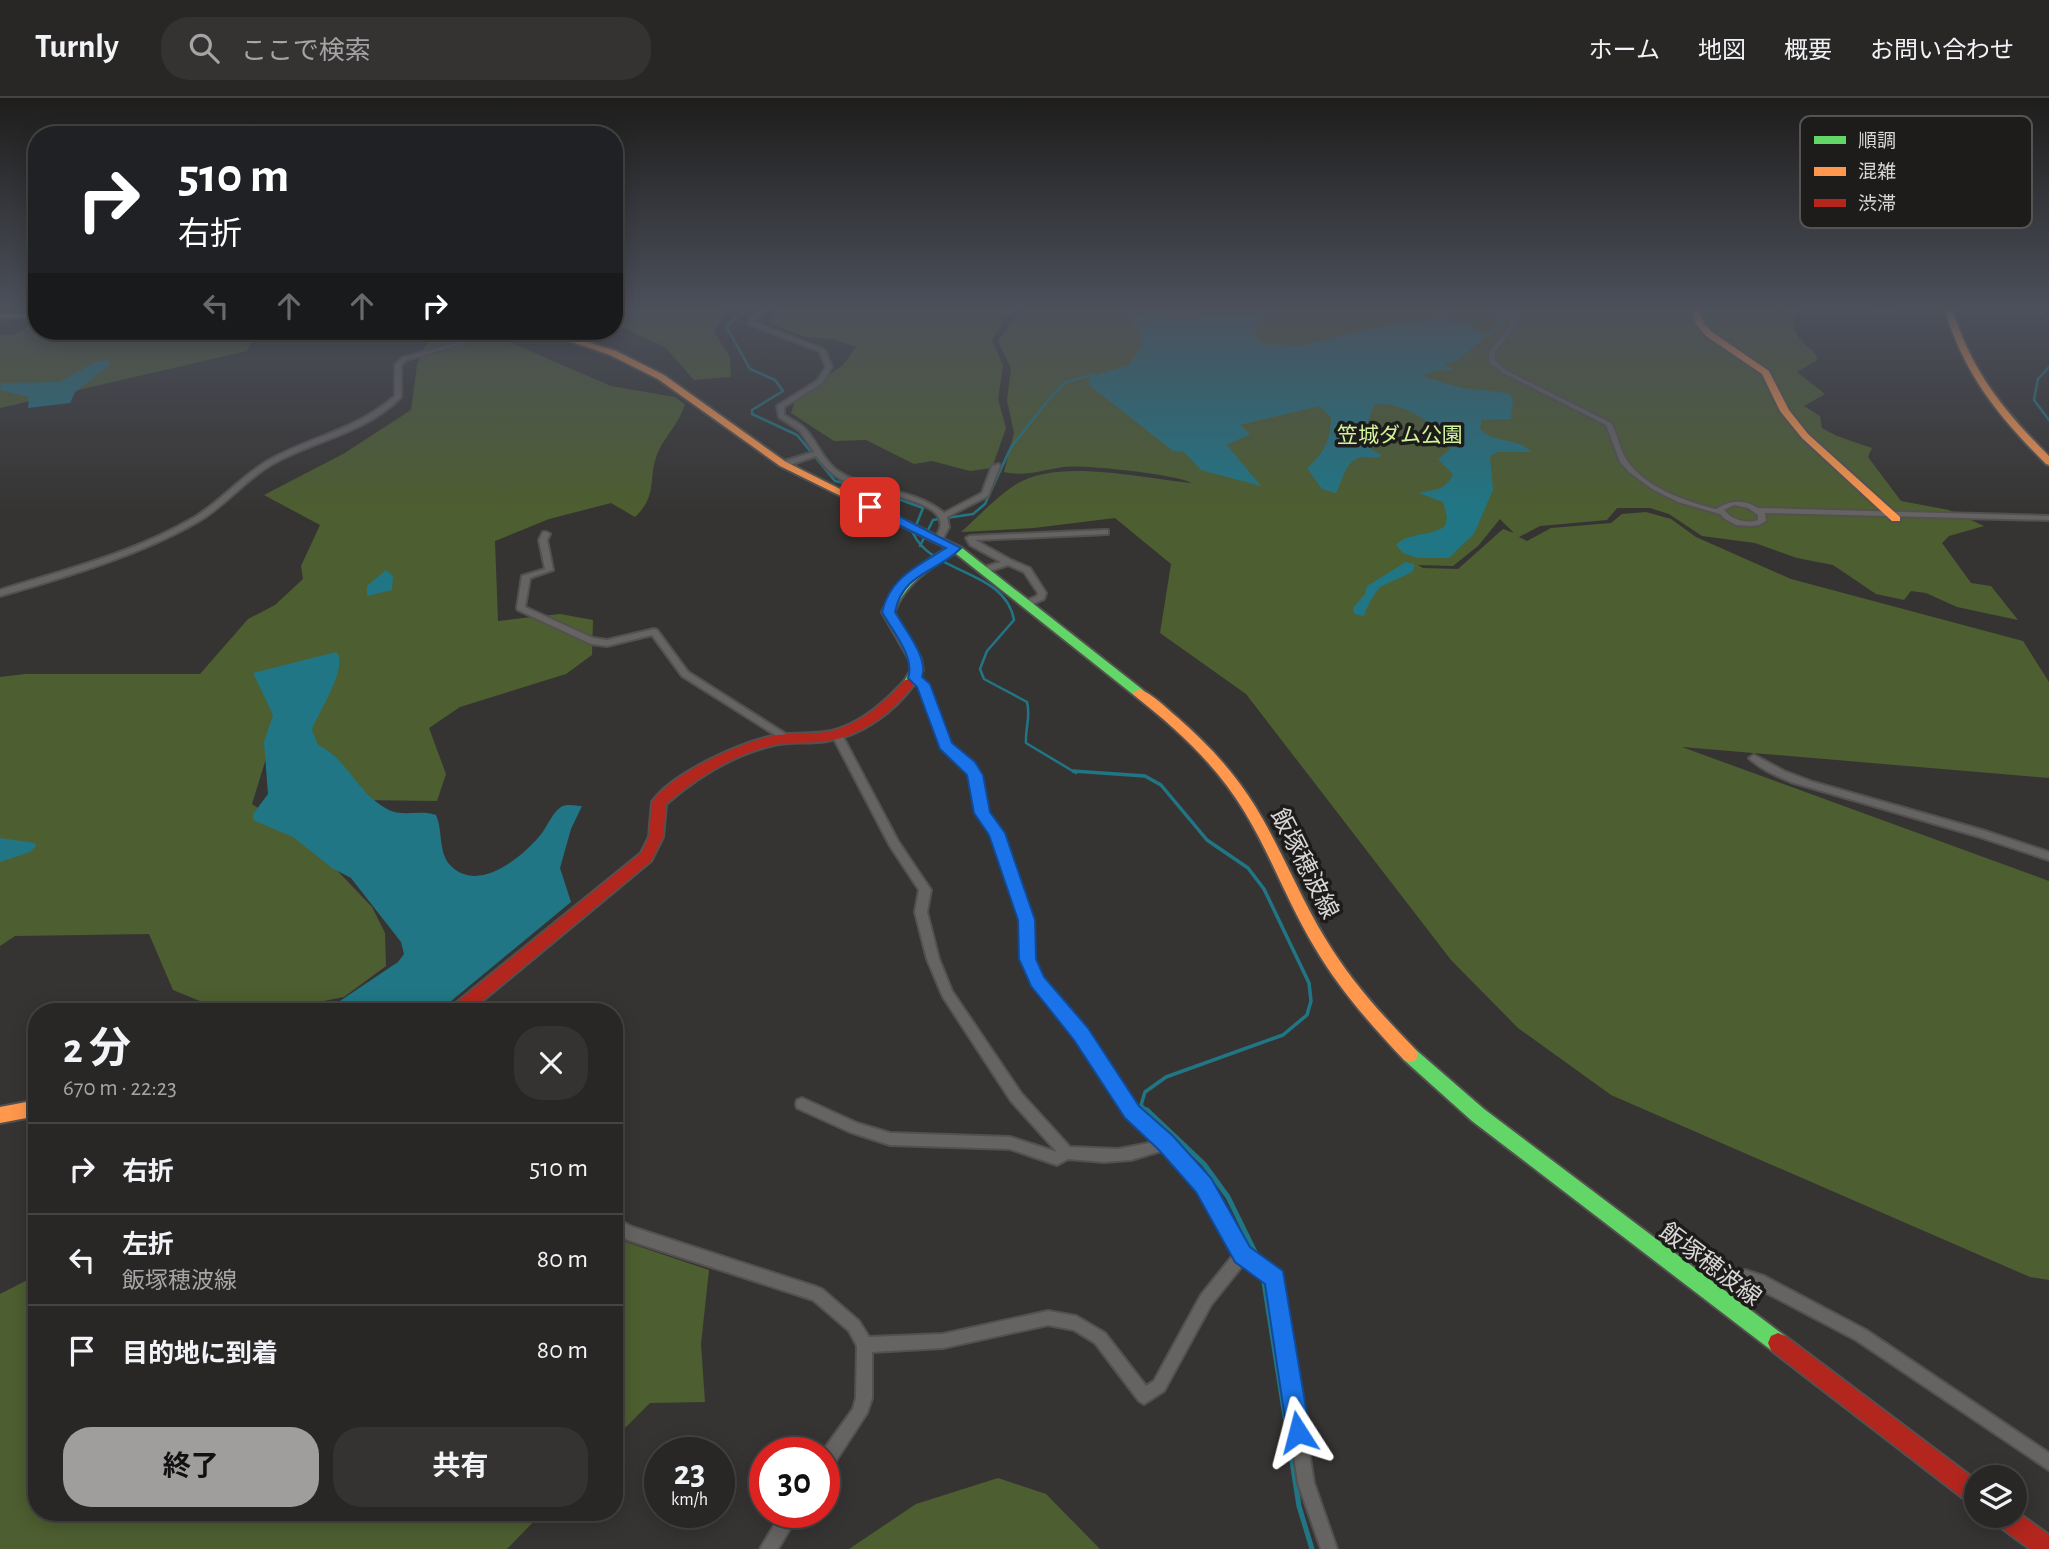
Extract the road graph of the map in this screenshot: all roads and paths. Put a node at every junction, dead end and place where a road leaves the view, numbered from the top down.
1 (398, 375) edge
2 (659, 375) edge
3 (827, 375) edge
4 (1510, 375) edge
5 (1767, 375) edge
6 (1973, 375) edge
7 (1984, 375) edge
8 (2049, 450) edge
9 (818, 453) junction
10 (2049, 462) edge
11 (783, 464) junction
12 (996, 466) dead end
13 (1757, 510) junction
14 (1720, 512) junction
15 (943, 516) junction
16 (1893, 517) junction
17 (1763, 518) junction
18 (2049, 521) edge
19 (1105, 531) dead end
20 (546, 534) dead end
21 (939, 538) junction
22 (955, 548) junction
23 (1008, 562) junction
24 (987, 569) junction
25 (0, 593) edge
26 (1028, 603) junction
27 (915, 678) junction
28 (836, 734) junction
29 (786, 738) junction
30 (1754, 758) dead end
31 (2049, 856) edge
32 (468, 1003) edge
33 (802, 1104) dead end
34 (28, 1110) edge
35 (0, 1115) edge
36 (1166, 1143) junction
37 (1067, 1153) junction
38 (623, 1230) edge
39 (1246, 1256) junction
40 (1727, 1307) junction
41 (865, 1345) junction
42 (840, 1441) edge
43 (2049, 1462) edge
44 (1964, 1485) edge
45 (782, 1528) edge
46 (2020, 1528) edge
47 (768, 1549) edge
48 (1329, 1549) edge
49 (2049, 1549) edge

1 - 25 street
2 - 11 main road, 飯塚穂波線
3 - 9 street
4 - 14 street
5 - 16 main road
6 - 10 main road
7 - 8 main road
9 - 11 street
9 - 15 street
11 - 21 main road, 飯塚穂波線
12 - 15 street
13 - 14 street
13 - 16 street
13 - 17 street
14 - 17 street
15 - 21 street
16 - 17 street
16 - 18 street
19 - 23 street
20 - 29 street
21 - 22 main road, 飯塚穂波線
22 - 24 main road, 飯塚穂波線
22 - 27 main road
23 - 24 street
23 - 26 street
24 - 26 main road, 飯塚穂波線
26 - 40 main road, 飯塚穂波線
27 - 28 main road
27 - 36 street
28 - 29 main road
28 - 37 street
29 - 32 main road
30 - 31 street
33 - 37 street
34 - 35 main road
36 - 37 street
36 - 39 street
38 - 41 street
39 - 41 street
39 - 48 street
40 - 43 street
40 - 44 main road, 飯塚穂波線
41 - 42 street
45 - 47 street
46 - 49 main road

